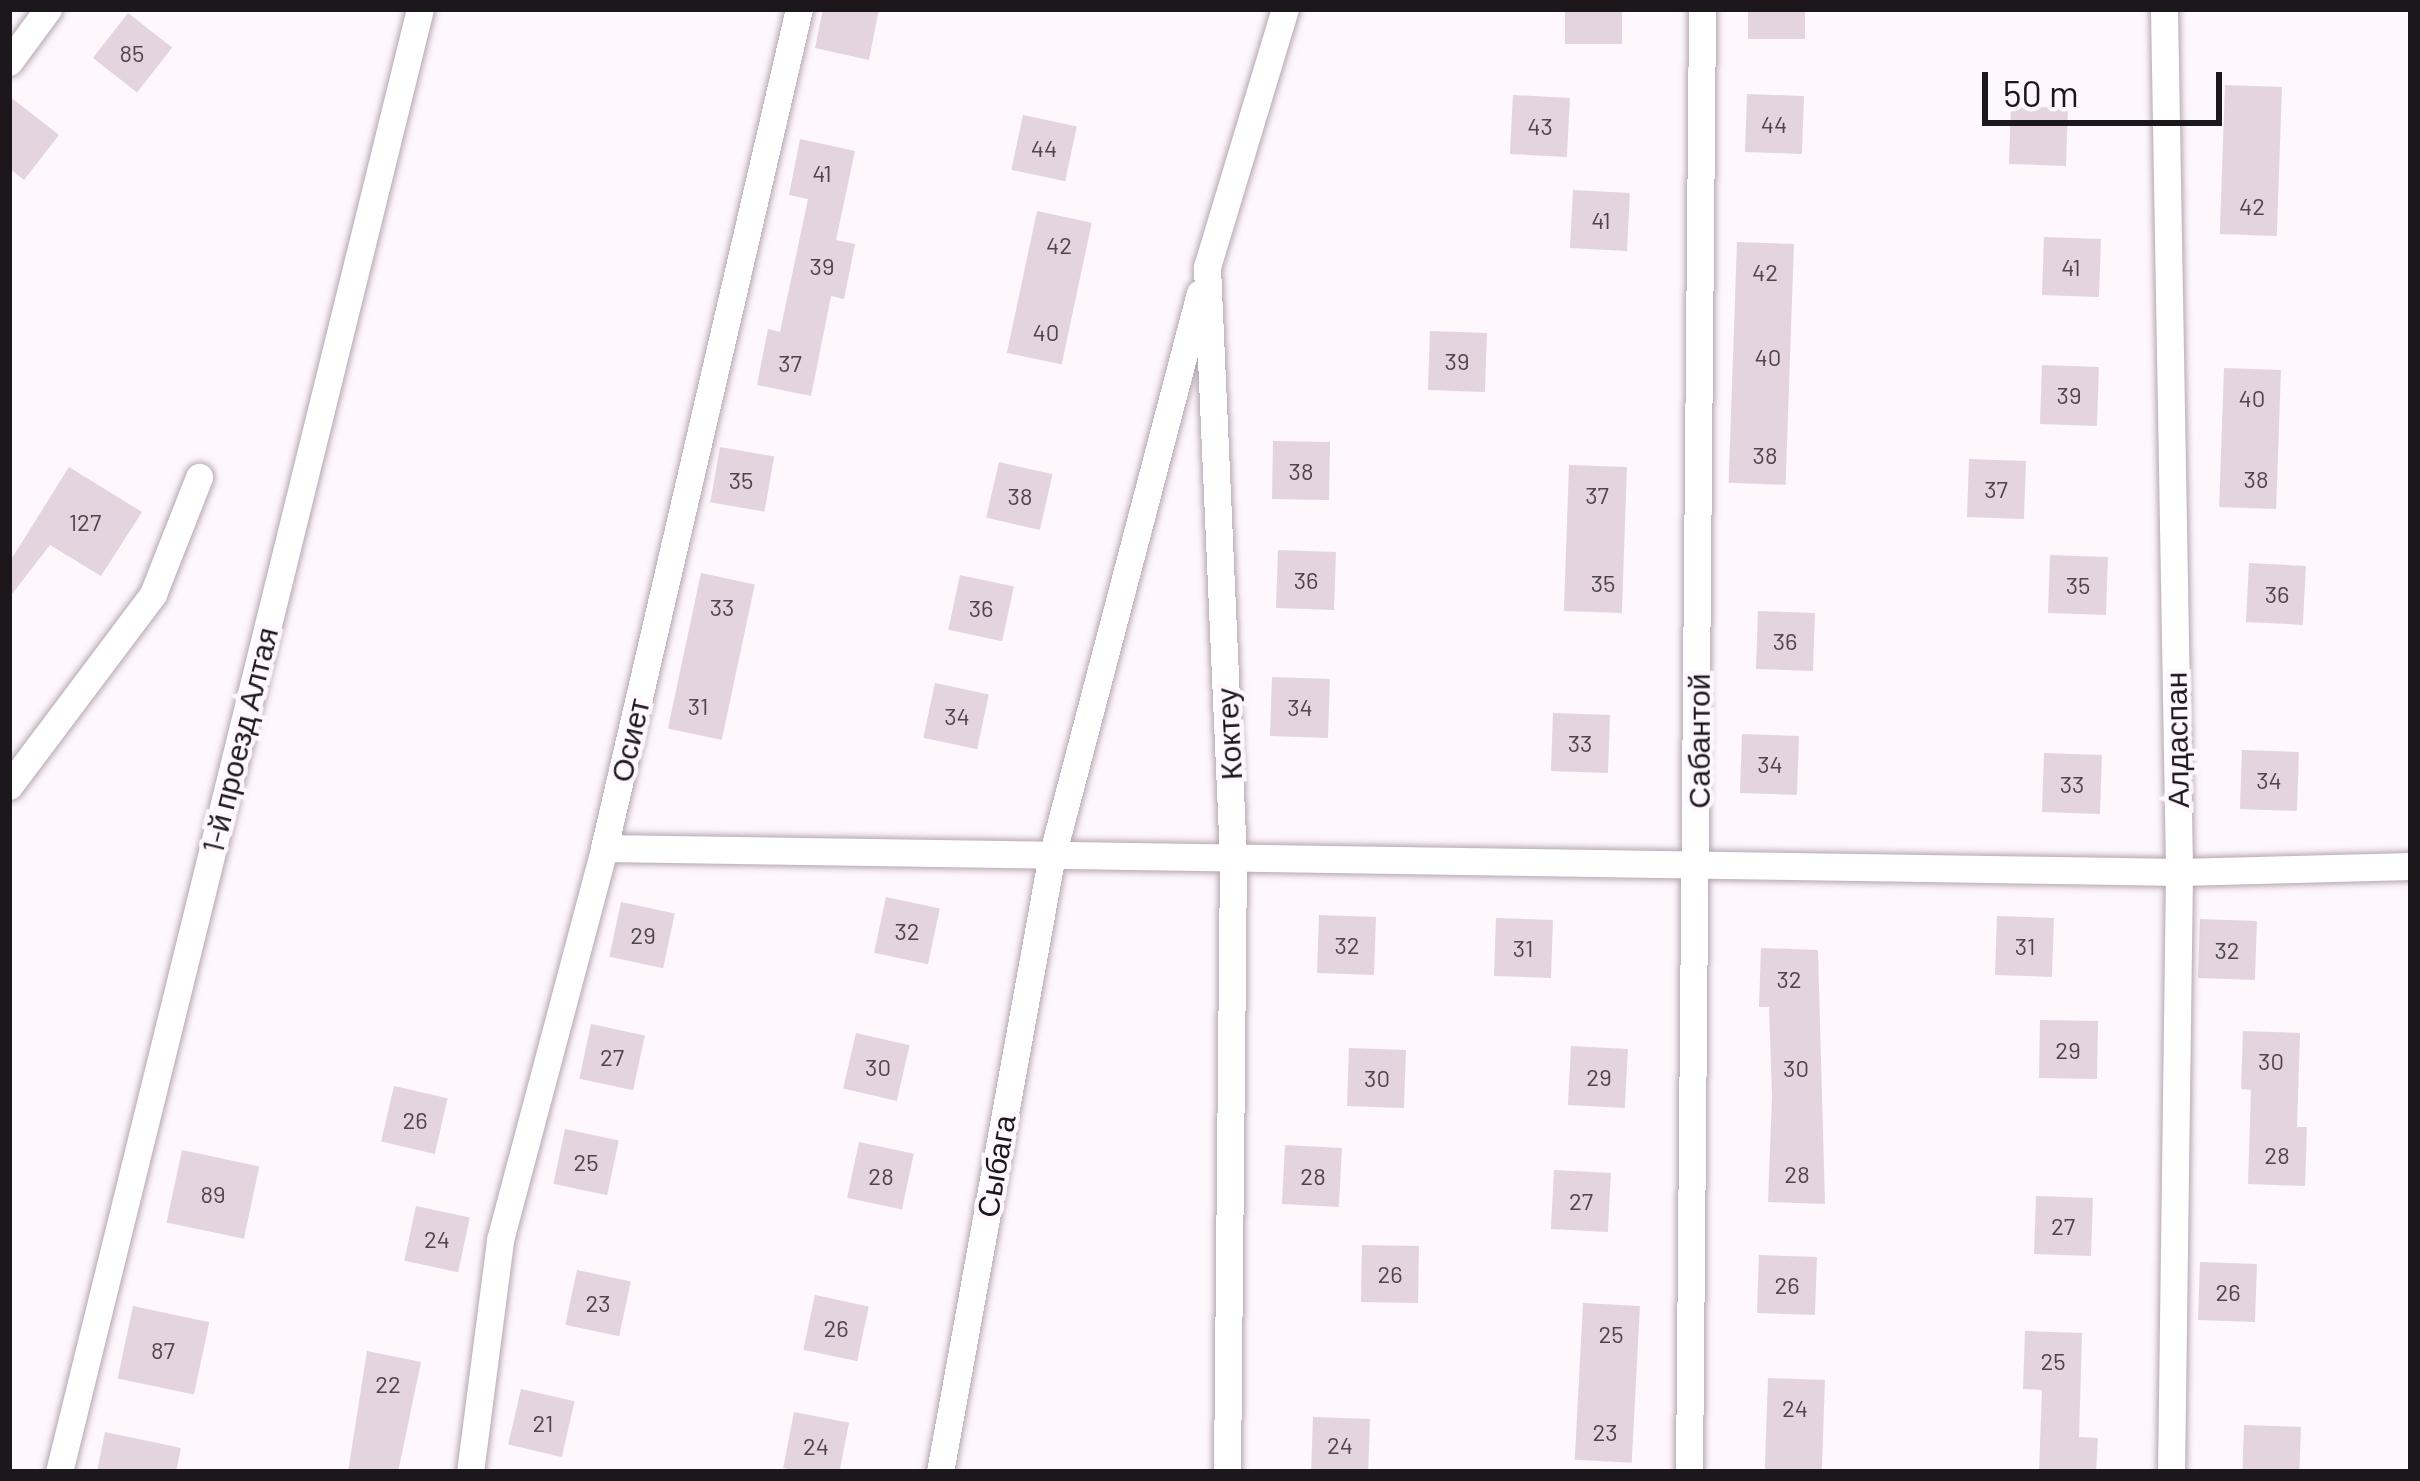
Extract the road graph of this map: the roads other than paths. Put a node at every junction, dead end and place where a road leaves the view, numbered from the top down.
1 (48, 9) edge
2 (420, 9) edge
3 (799, 9) edge
4 (1285, 9) edge
5 (1702, 9) edge
6 (2164, 9) edge
7 (9, 62) edge
8 (1207, 267) junction
9 (199, 477) dead end
10 (9, 786) edge
11 (604, 848) junction
12 (1233, 858) junction
13 (1051, 860) junction
14 (1698, 866) junction
15 (2411, 866) edge
16 (2179, 872) junction
17 (59, 1472) edge
18 (470, 1472) edge
19 (940, 1472) edge
20 (1227, 1472) edge
21 (1689, 1472) edge
22 (2171, 1472) edge

1 - 7 street
2 - 17 street, 1-й проезд Алтая
3 - 11 street, Осиет
4 - 8 street, Коктеу
5 - 14 street, Сабантой
6 - 16 street, Алдаспан
8 - 12 street, Коктеу
8 - 13 street, Сыбага
9 - 10 street
11 - 13 street
11 - 18 street, Осиет
12 - 13 street
12 - 14 street
12 - 20 street, Коктеу
13 - 19 street, Сыбага
14 - 16 street
14 - 21 street, Сабантой
15 - 16 street
16 - 22 street, Алдаспан

